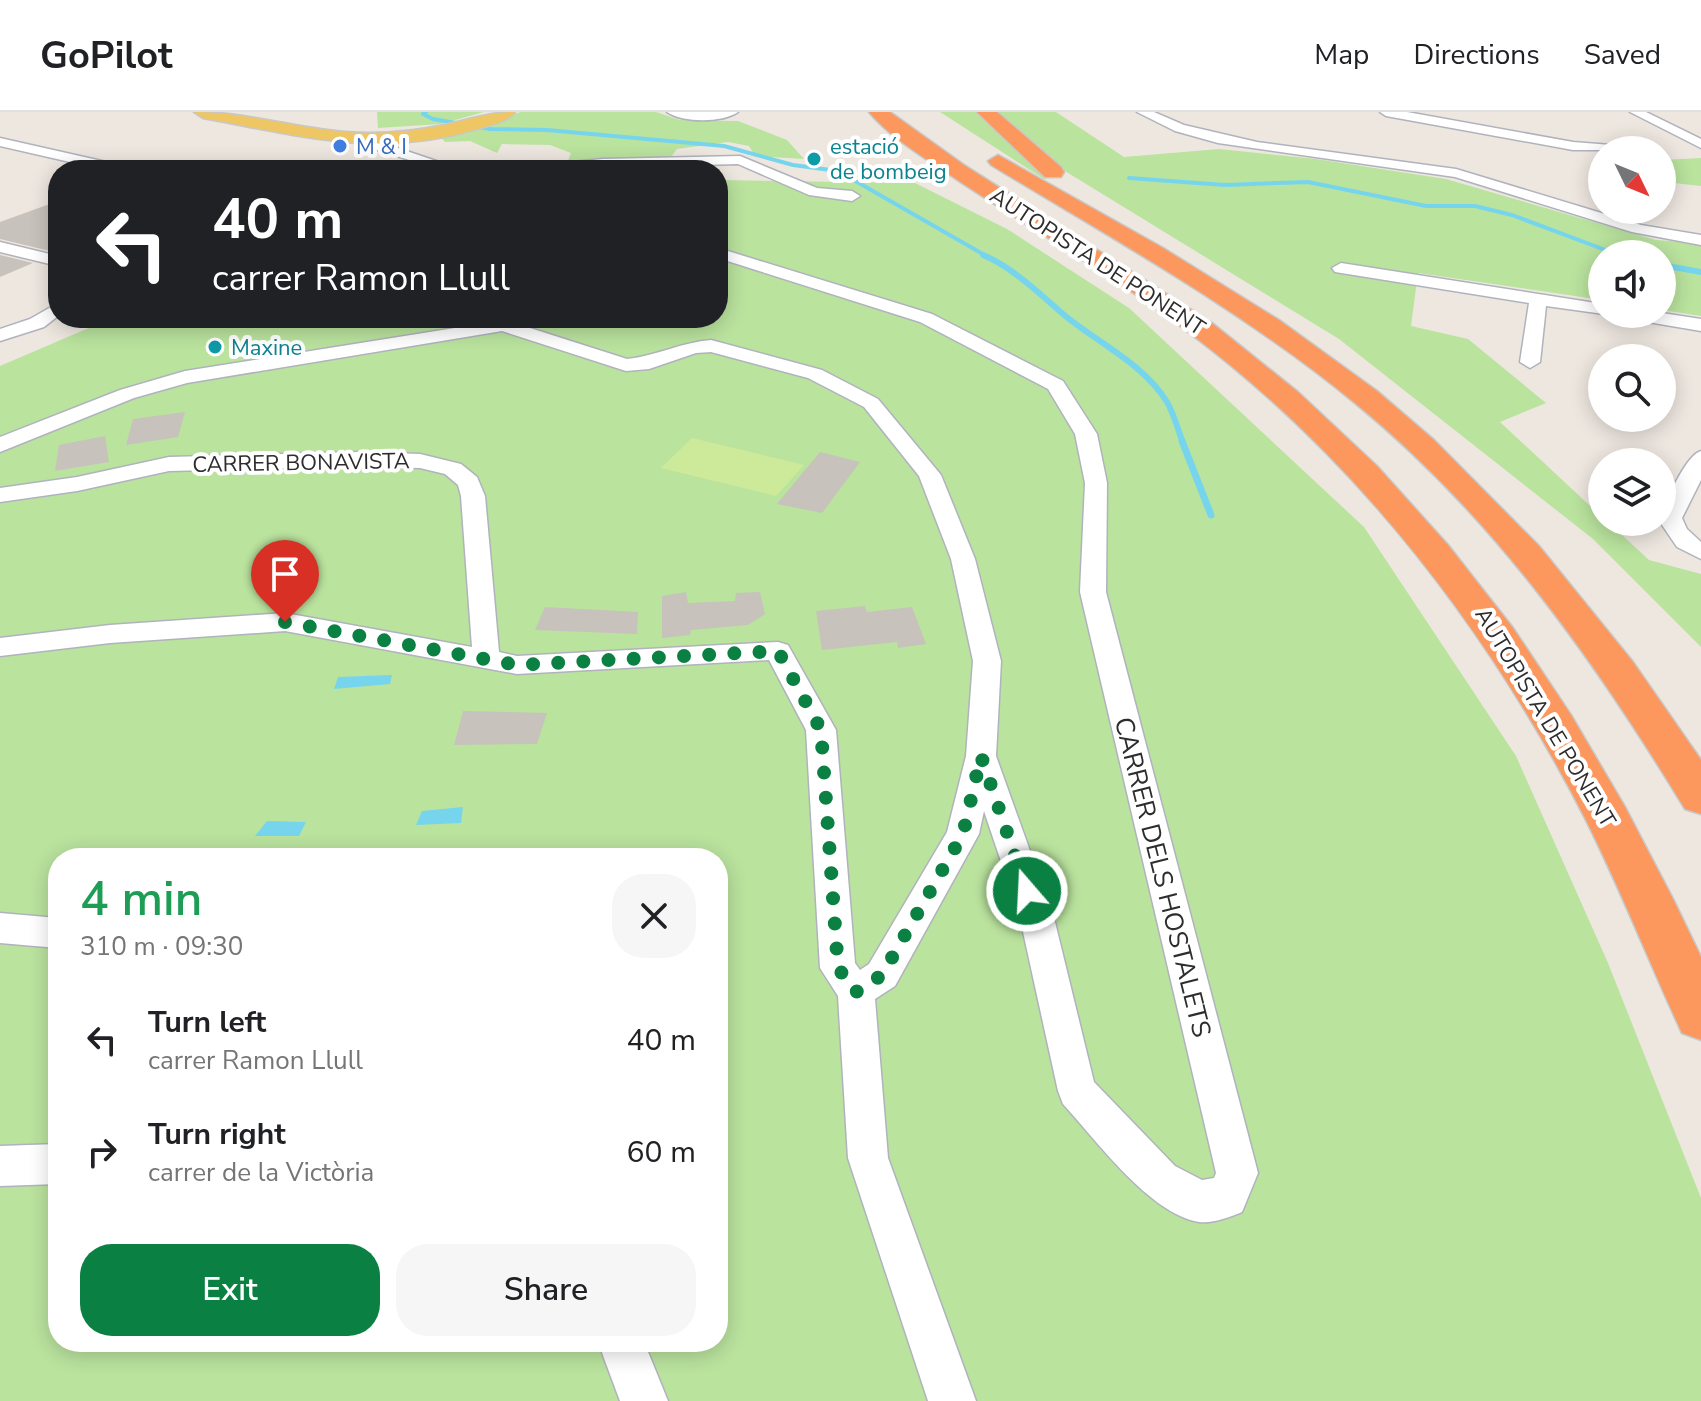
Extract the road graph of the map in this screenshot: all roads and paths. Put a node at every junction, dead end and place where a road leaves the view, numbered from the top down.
1 (203, 112) edge
2 (673, 112) edge
3 (732, 112) edge
4 (986, 112) edge
5 (1143, 112) edge
6 (1386, 112) edge
7 (1636, 112) edge
8 (498, 115) edge
9 (869, 118) edge
10 (354, 138) junction
11 (0, 142) edge
12 (1701, 144) edge
13 (1588, 147) edge
14 (979, 150) dead end
15 (1701, 150) edge
16 (1681, 151) dead end
17 (80, 160) edge
18 (424, 160) edge
19 (728, 160) edge
20 (852, 196) dead end
21 (1701, 240) edge
22 (0, 247) edge
23 (1157, 255) junction
24 (728, 256) edge
25 (48, 259) edge
26 (1341, 268) dead end
27 (1538, 299) junction
28 (1588, 307) edge
29 (48, 315) edge
30 (1676, 321) edge
31 (1701, 325) edge
32 (457, 328) edge
33 (509, 328) edge
34 (0, 335) edge
35 (1530, 362) dead end
36 (0, 445) edge
37 (1701, 458) edge
38 (0, 495) edge
39 (1701, 552) edge
40 (0, 647) edge
41 (486, 659) junction
42 (981, 756) junction
43 (1701, 797) edge
44 (0, 928) edge
45 (48, 932) edge
46 (856, 992) junction
47 (1701, 1016) edge
48 (48, 1164) edge
49 (0, 1166) edge
50 (625, 1352) edge
51 (644, 1401) edge
52 (952, 1401) edge

1 - 10 main road
2 - 3 street
4 - 23 highway
5 - 21 street
6 - 13 street
7 - 12 street
8 - 10 main road
9 - 47 highway, AUTOPISTA DE PONENT
10 - 18 street
11 - 17 street
14 - 23 highway, AUTOPISTA DE PONENT
15 - 16 street
19 - 20 street
22 - 25 street
23 - 43 highway, AUTOPISTA DE PONENT
24 - 42 street, CARRER DELS HOSTALETS
26 - 27 street
27 - 28 street
27 - 35 street
29 - 34 street
30 - 31 street
32 - 36 street
33 - 42 street
37 - 39 street
38 - 41 street, CARRER BONAVISTA
40 - 41 street
41 - 46 street
42 - 46 street
44 - 45 street
46 - 52 street
48 - 49 street
50 - 51 street

